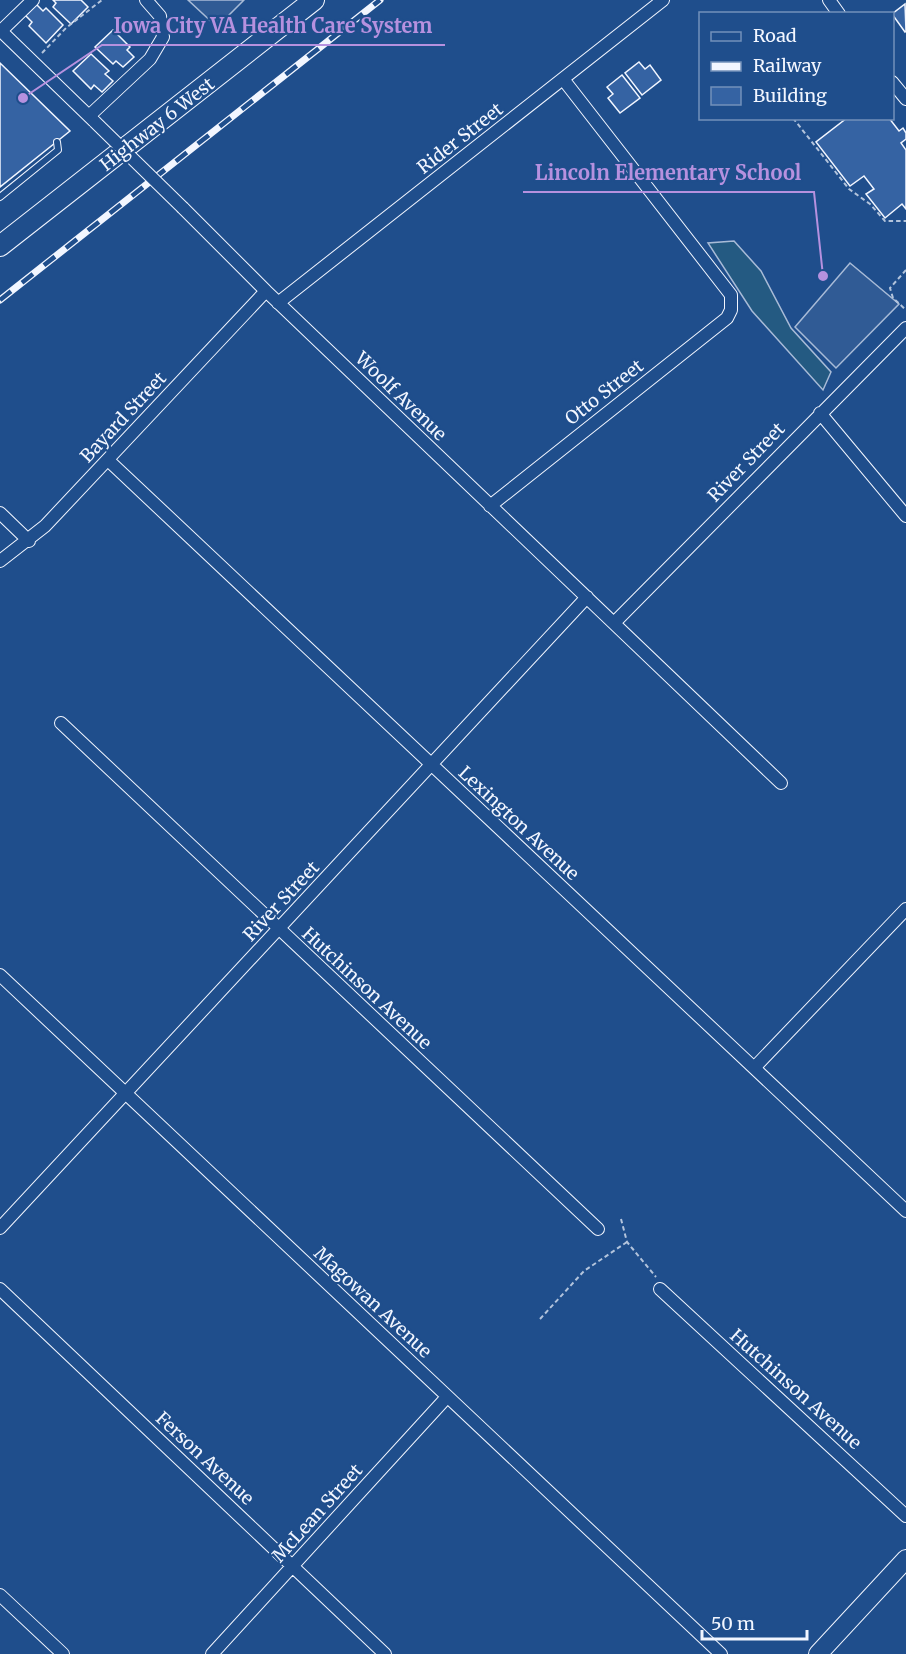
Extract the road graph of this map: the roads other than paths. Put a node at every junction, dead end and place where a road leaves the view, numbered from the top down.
1 (33, 0) edge
2 (146, 0) edge
3 (314, 0) edge
4 (663, 0) edge
5 (828, 0) edge
6 (837, 12) edge
7 (0, 31) edge
8 (562, 79) junction
9 (894, 84) edge
10 (906, 99) edge
11 (92, 119) junction
12 (57, 142) dead end
13 (0, 197) edge
14 (0, 246) edge
15 (266, 291) junction
16 (278, 303) junction
17 (906, 328) edge
18 (820, 413) junction
19 (108, 460) junction
20 (490, 506) junction
21 (0, 513) edge
22 (906, 516) edge
23 (29, 541) junction
24 (0, 561) edge
25 (587, 597) junction
26 (614, 623) junction
27 (61, 723) dead end
28 (431, 765) junction
29 (781, 783) dead end
30 (906, 909) edge
31 (279, 929) junction
32 (0, 975) edge
33 (754, 1068) junction
34 (126, 1094) junction
35 (906, 1211) edge
36 (0, 1228) edge
37 (597, 1229) dead end
38 (0, 1289) edge
39 (660, 1289) dead end
40 (447, 1397) junction
41 (906, 1516) edge
42 (906, 1559) edge
43 (293, 1566) junction
44 (0, 1595) edge
45 (63, 1654) edge
46 (212, 1654) edge
47 (385, 1654) edge
48 (721, 1654) edge
49 (818, 1654) edge

1 - 7 street
2 - 11 street
3 - 14 main road, Highway 6 West
4 - 8 street, Rider Street
5 - 6 street
7 - 11 street, Woolf Avenue
8 - 16 street, Rider Street
8 - 20 street, Otto Street
9 - 10 street
11 - 15 street, Woolf Avenue, bridge
12 - 13 lane
15 - 16 street, Woolf Avenue
15 - 19 street, Bayard Street
16 - 20 street, Woolf Avenue
17 - 18 street, River Street
18 - 22 street
18 - 26 street, River Street
19 - 23 street, Bayard Street
19 - 28 street, Lexington Avenue
20 - 25 street, Woolf Avenue
21 - 23 street
23 - 24 street, Bayard Street
25 - 26 street, Woolf Avenue
25 - 28 street, River Street
26 - 29 street, Woolf Avenue
27 - 31 street, Hutchinson Avenue
28 - 31 street, River Street
28 - 33 street, Lexington Avenue
30 - 33 street
31 - 34 street, River Street
31 - 37 street, Hutchinson Avenue
32 - 34 street, Magowan Avenue
33 - 35 street, Lexington Avenue
34 - 36 street, River Street
34 - 40 street, Magowan Avenue
38 - 43 street, Ferson Avenue
39 - 41 street, Hutchinson Avenue
40 - 43 street, McLean Street
40 - 48 street, Magowan Avenue
42 - 49 street
43 - 46 street, McLean Street
43 - 47 street, Ferson Avenue
44 - 45 street

